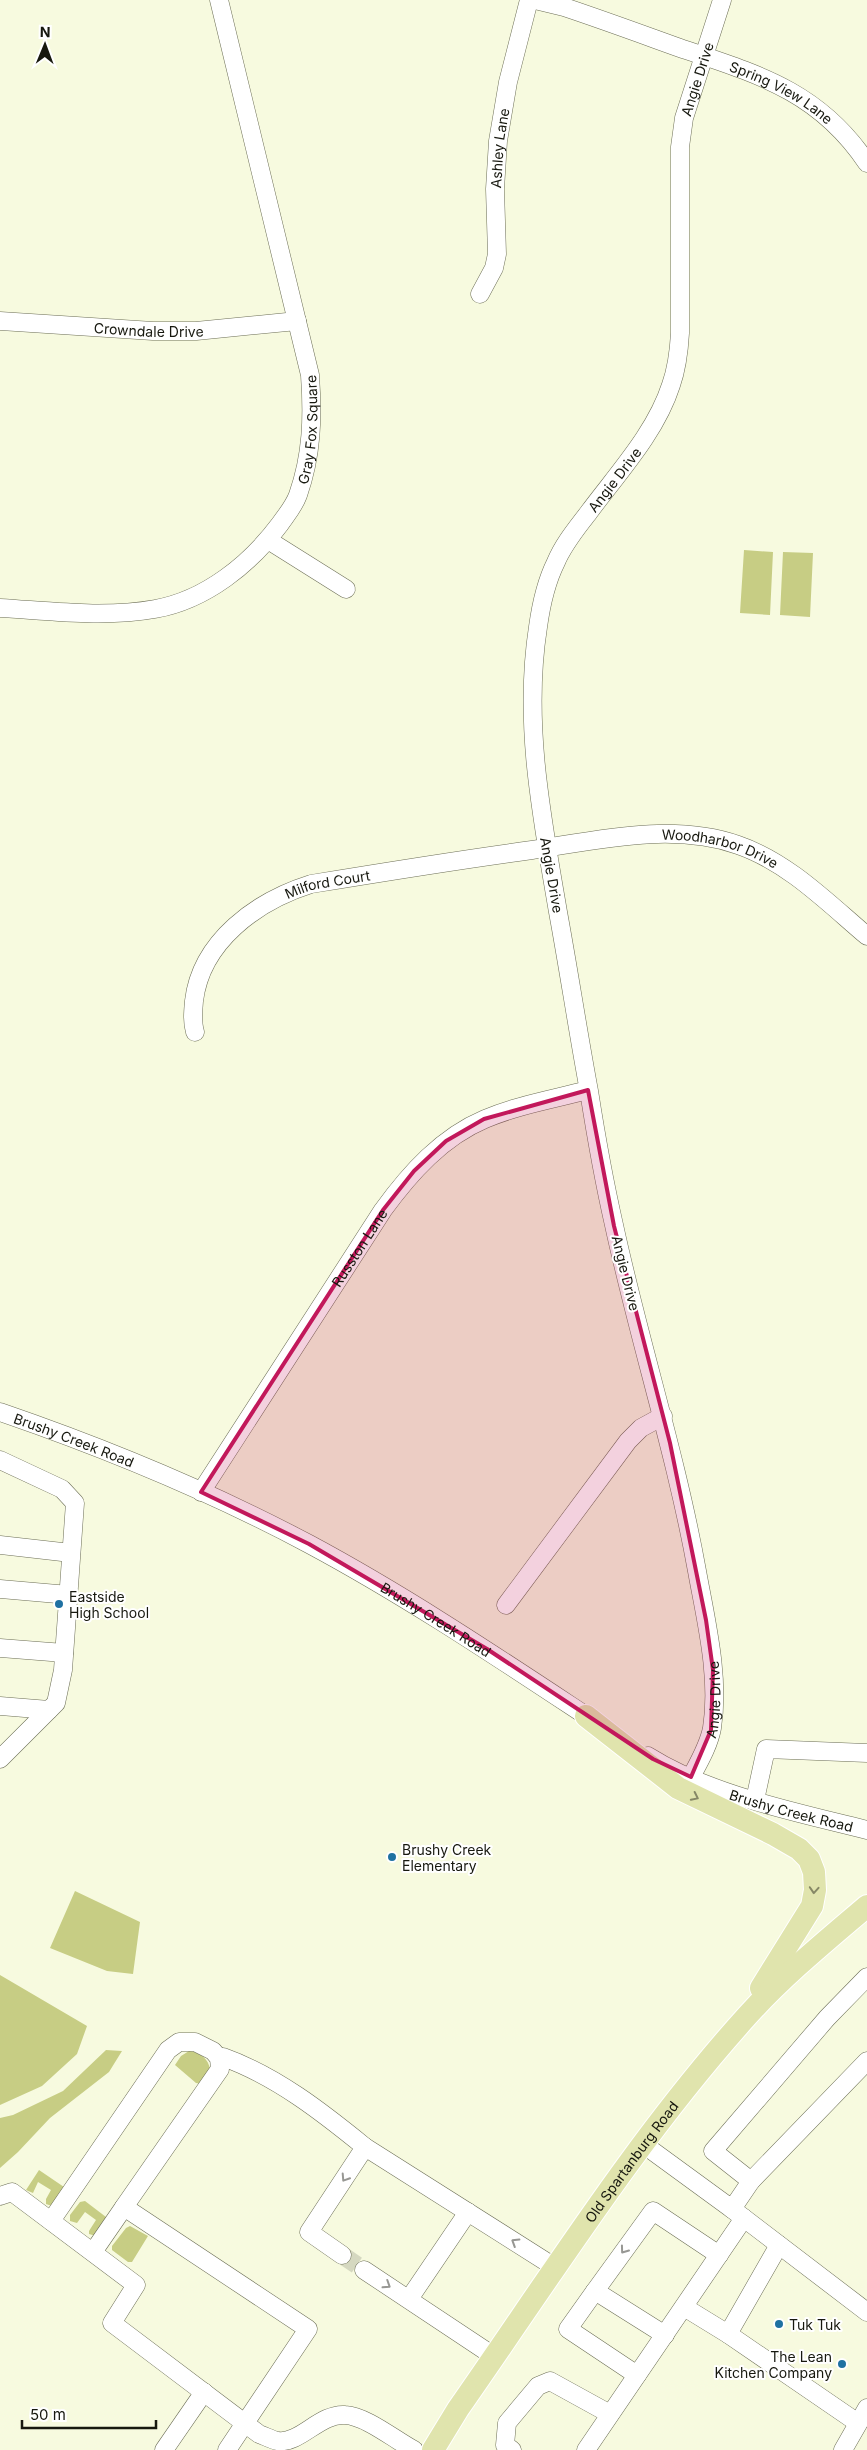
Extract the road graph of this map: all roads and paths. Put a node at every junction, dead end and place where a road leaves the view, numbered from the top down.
1 (219, 0) edge
2 (529, 0) edge
3 (535, 0) edge
4 (722, 0) edge
5 (703, 55) junction
6 (867, 163) edge
7 (480, 294) dead end
8 (0, 321) edge
9 (297, 321) junction
10 (268, 540) junction
11 (346, 589) dead end
12 (0, 608) edge
13 (547, 847) junction
14 (867, 936) edge
15 (195, 1032) dead end
16 (588, 1090) junction
17 (0, 1412) edge
18 (663, 1416) junction
19 (0, 1460) edge
20 (201, 1492) junction
21 (0, 1545) edge
22 (71, 1553) junction
23 (0, 1589) edge
24 (68, 1595) junction
25 (506, 1605) dead end
26 (0, 1648) edge
27 (64, 1653) junction
28 (0, 1706) edge
29 (49, 1710) junction
30 (586, 1716) junction
31 (867, 1753) edge
32 (0, 1759) edge
33 (692, 1777) junction
34 (755, 1800) junction
35 (867, 1830) edge
36 (864, 1914) edge
37 (867, 1977) edge
38 (733, 2032) junction
39 (219, 2058) junction
40 (867, 2061) edge
41 (643, 2144) junction
42 (365, 2147) junction
43 (751, 2181) junction
44 (0, 2196) edge
45 (124, 2207) junction
46 (468, 2212) junction
47 (738, 2214) junction
48 (51, 2221) junction
49 (779, 2245) junction
50 (93, 2252) junction
51 (342, 2255) tunnel mouth
52 (719, 2255) junction
53 (556, 2268) junction
54 (364, 2270) tunnel mouth
55 (594, 2291) junction
56 (409, 2300) junction
57 (684, 2307) junction
58 (867, 2312) edge
59 (728, 2334) junction
60 (665, 2335) junction
61 (495, 2357) junction
62 (637, 2375) junction
63 (204, 2392) junction
64 (867, 2408) edge
65 (610, 2414) junction
66 (246, 2423) junction
67 (858, 2423) junction
68 (287, 2446) edge
69 (164, 2450) edge
70 (226, 2450) edge
71 (414, 2450) edge
72 (433, 2450) edge
73 (512, 2450) edge
74 (586, 2450) edge
75 (843, 2450) edge

1 - 9 street, Gray Fox Square
2 - 7 street, Ashley Lane
3 - 5 street, Spring View Lane
4 - 5 street, Angie Drive
5 - 6 street, Spring View Lane
5 - 13 street, Angie Drive
8 - 9 street, Crowndale Drive
9 - 10 street, Gray Fox Square
10 - 11 street
10 - 12 street, Gray Fox Square
13 - 14 street, Woodharbor Drive
13 - 15 street, Milford Court
13 - 16 street, Angie Drive
16 - 18 street, Angie Drive
16 - 20 street, Russton Lane
17 - 20 street, Brushy Creek Road
18 - 25 street
18 - 33 street, Angie Drive
19 - 22 street
20 - 30 street, Brushy Creek Road
21 - 22 street
22 - 24 street
23 - 24 street
24 - 27 street
26 - 27 street
27 - 29 street
28 - 29 street
29 - 32 street
30 - 33 street, Brushy Creek Road
30 -> 38 main road
31 - 34 street
33 - 34 street, Brushy Creek Road
34 - 35 street, Brushy Creek Road
36 - 38 main road, Old Spartanburg Road
37 - 43 street
38 - 41 main road, Old Spartanburg Road
39 - 42 street
39 - 45 street
39 - 48 street
40 - 43 street
41 - 47 street
41 - 53 main road, Old Spartanburg Road
42 - 46 street
42 -> 51 street
43 - 47 street
44 - 48 street
45 - 50 street
45 - 66 street
53 -> 46 street
46 - 56 street
47 - 49 street
47 - 52 street
48 - 50 street
49 - 58 street
49 - 59 street
50 - 63 street
52 -> 55 street
52 - 57 street
53 - 61 main road, Old Spartanburg Road
54 -> 56 street
55 - 60 street
55 - 62 street
56 - 61 street
57 - 59 street
57 - 60 street
59 - 67 street
60 - 62 street
61 - 72 main road, Old Spartanburg Road
62 - 65 street
63 - 66 street
63 - 69 street
64 - 67 street
65 - 73 street
65 - 74 street
66 - 68 street
66 - 70 street
67 - 75 street
68 - 71 street

